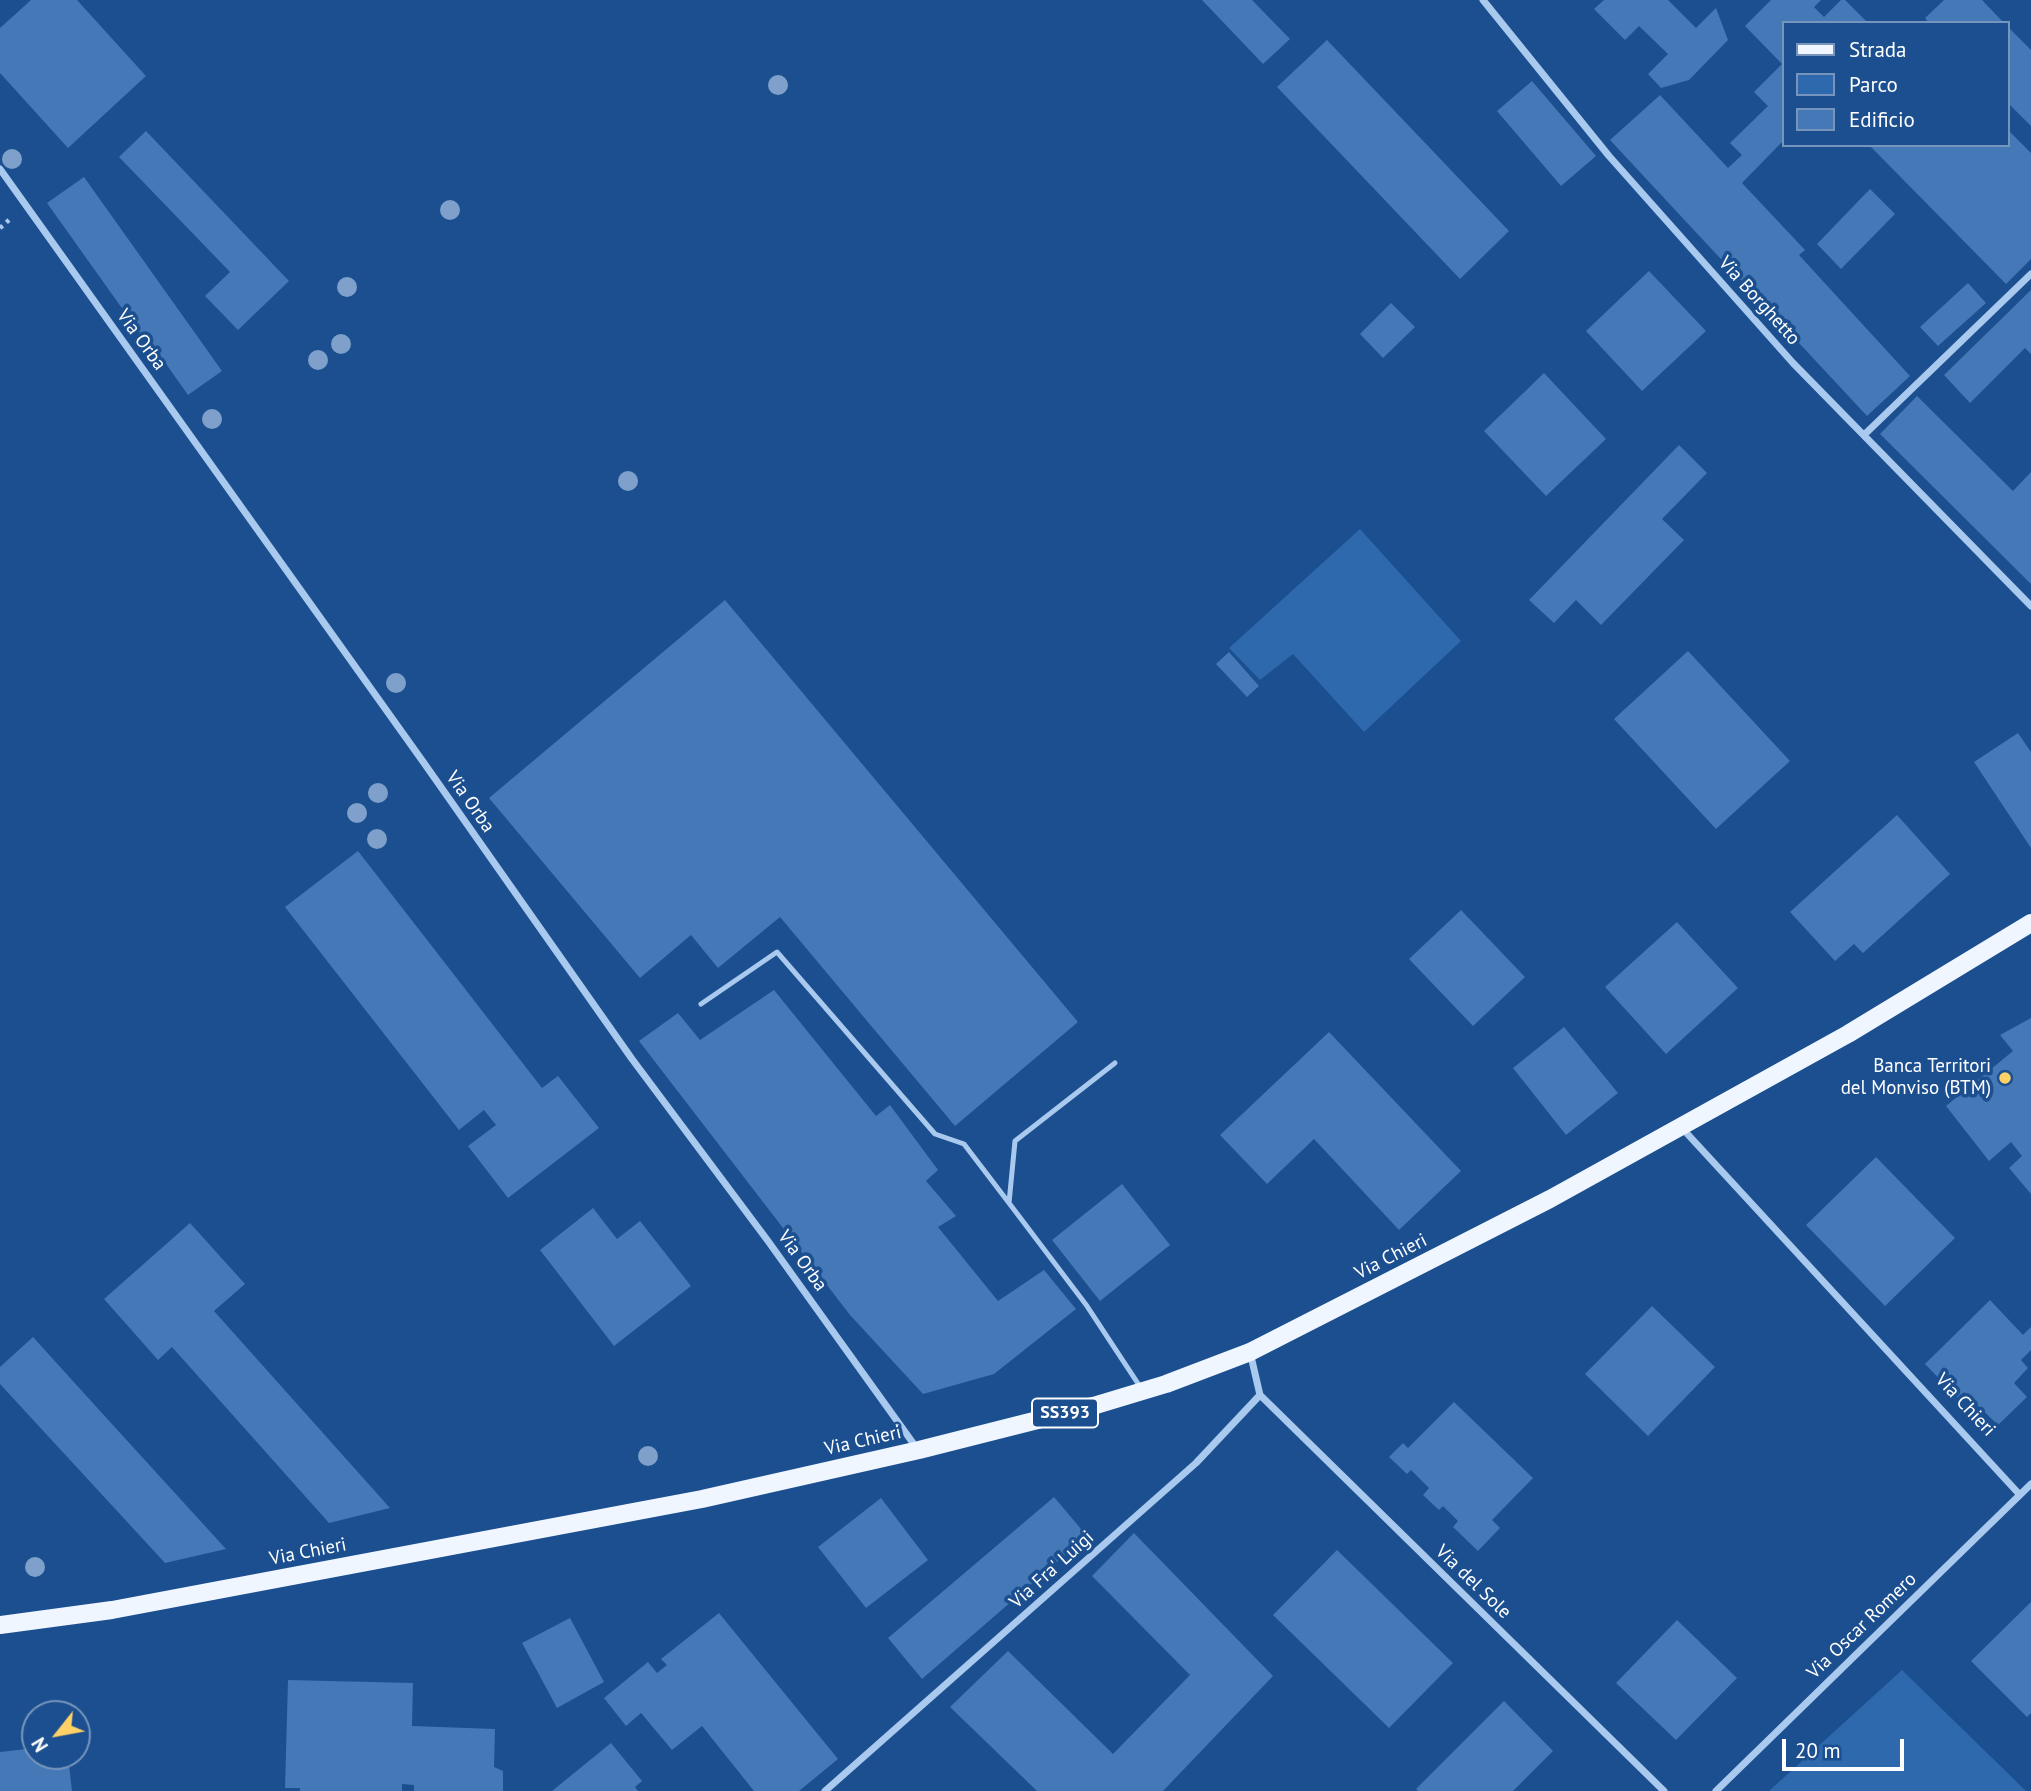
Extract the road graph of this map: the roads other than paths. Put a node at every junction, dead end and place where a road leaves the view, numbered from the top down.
1 (1483, 0) edge
2 (0, 169) edge
3 (2031, 274) edge
4 (1865, 434) junction
5 (2031, 606) edge
6 (2031, 923) edge
7 (701, 1004) dead end
8 (1115, 1063) dead end
9 (1681, 1127) junction
10 (1009, 1203) junction
11 (1250, 1352) junction
12 (1143, 1391) junction
13 (1259, 1395) junction
14 (919, 1450) junction
15 (2031, 1484) edge
16 (2020, 1494) junction
17 (0, 1625) edge
18 (835, 1783) junction
19 (825, 1791) edge
20 (844, 1791) edge
21 (1664, 1791) edge
22 (1716, 1791) edge

1 - 4 street, Via Borghetto
2 - 14 street, Via Orba
3 - 4 street
4 - 5 street, Via Borghetto
6 - 9 main road, Via Chieri / SS393
7 - 10 lane
8 - 10 lane
9 - 11 main road, Via Chieri / SS393
9 - 16 street, Via Chieri
10 - 12 lane
11 - 12 main road, Via Chieri / SS393
11 - 13 street
12 - 14 main road, Via Chieri / SS393
13 - 18 street, Via Fra' Luigi
13 - 21 street, Via del Sole
14 - 17 main road, Via Chieri / SS393
15 - 16 street, Via Oscar Romero
16 - 22 street, Via Oscar Romero
18 - 19 street, Via Fra' Luigi
18 - 20 street

